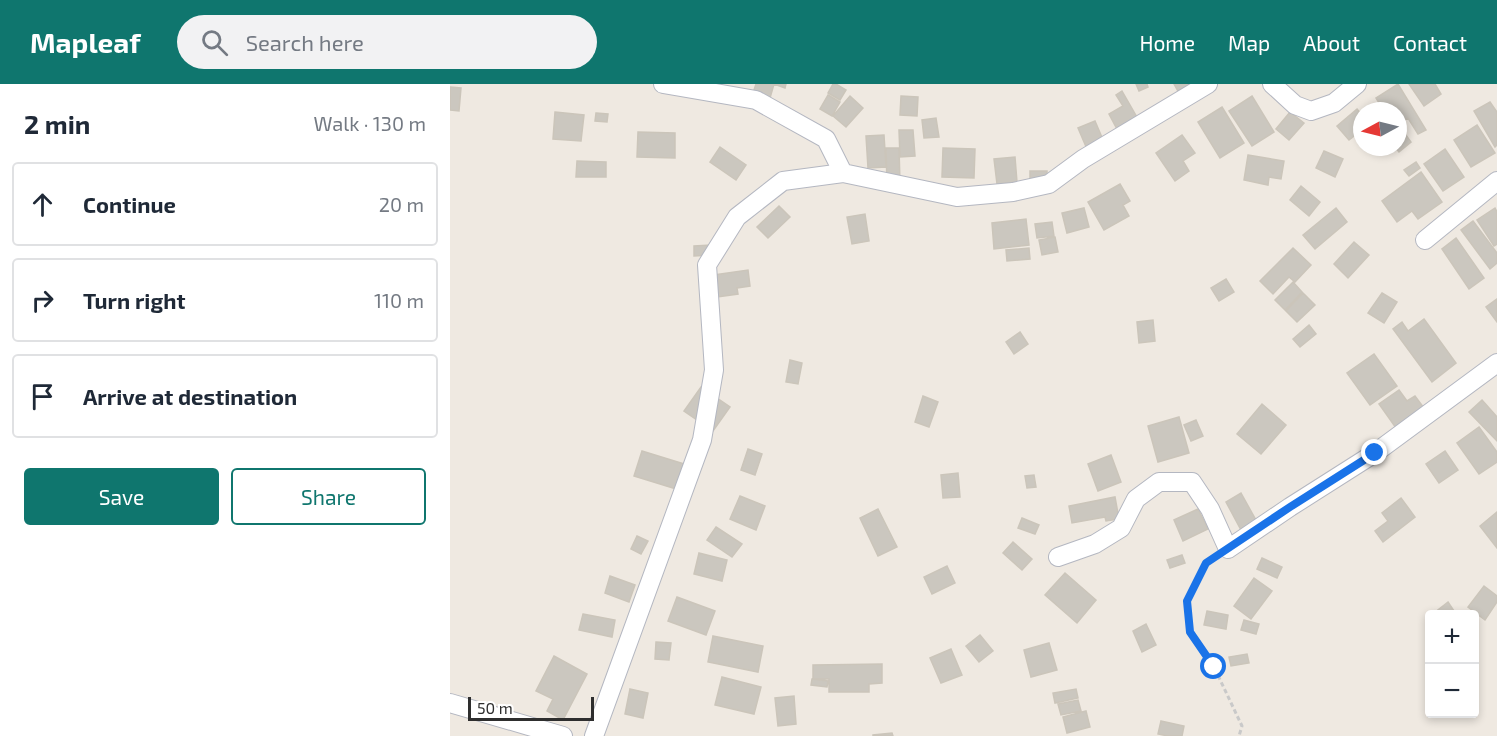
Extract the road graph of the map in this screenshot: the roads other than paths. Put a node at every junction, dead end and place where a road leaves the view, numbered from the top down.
1 (663, 84) edge
2 (1208, 84) edge
3 (1272, 84) edge
4 (1358, 84) edge
5 (843, 173) junction
6 (1497, 181) edge
7 (1425, 240) dead end
8 (1497, 363) edge
9 (1058, 556) dead end
10 (450, 703) edge
11 (563, 736) edge
12 (594, 736) edge

1 - 5 street
2 - 5 street
3 - 4 street
5 - 12 street
6 - 7 street
8 - 9 street
10 - 11 street

